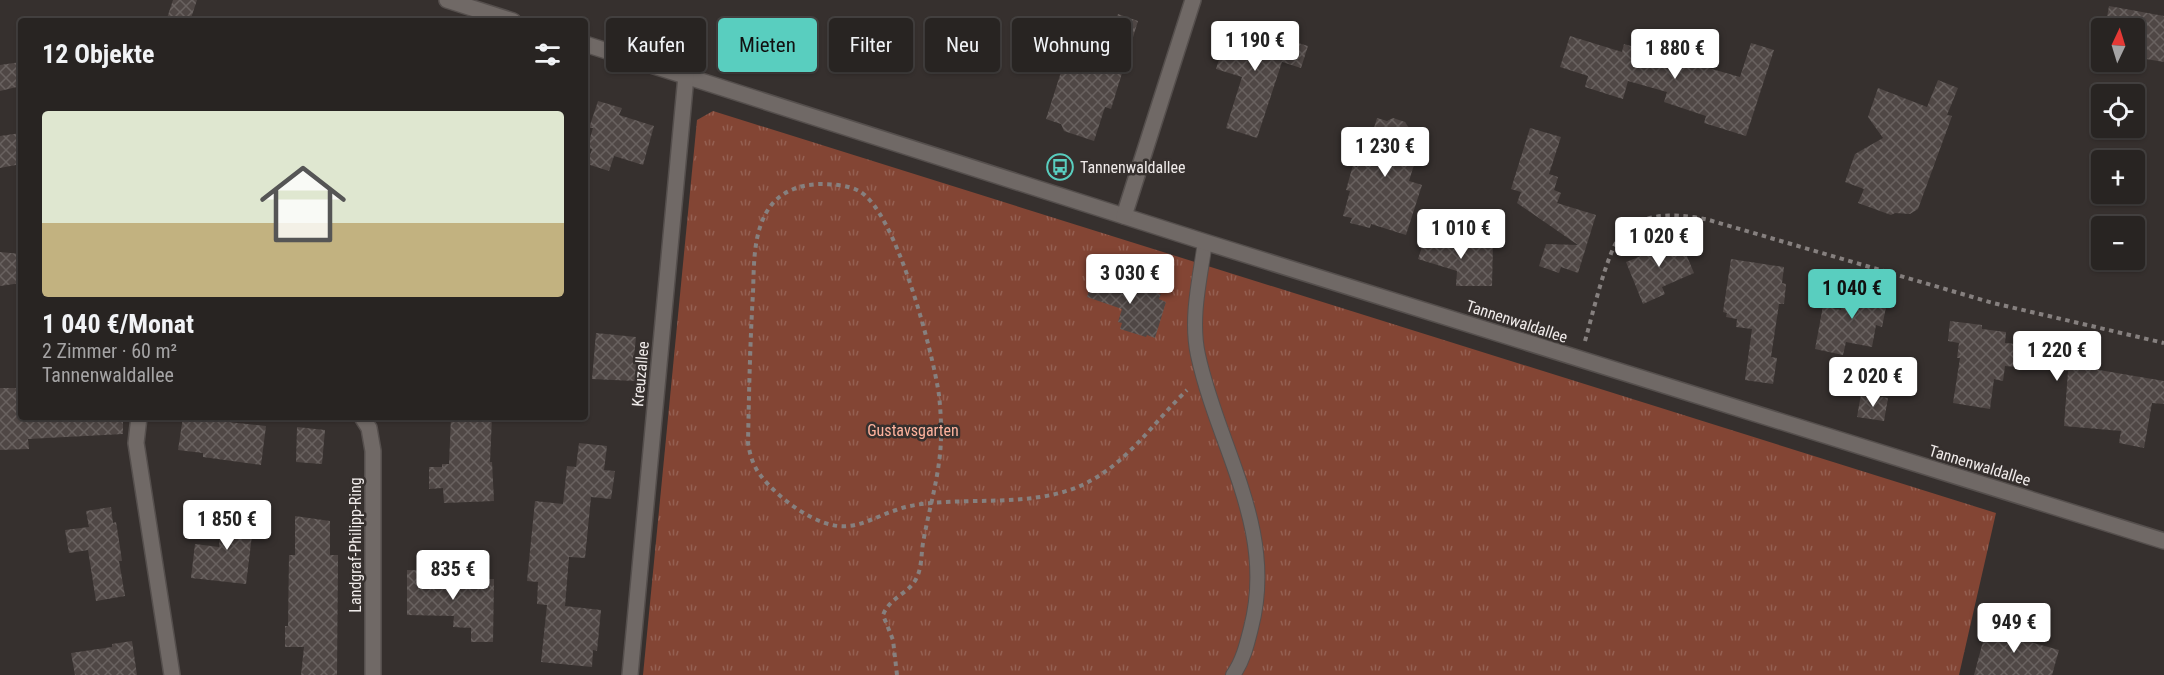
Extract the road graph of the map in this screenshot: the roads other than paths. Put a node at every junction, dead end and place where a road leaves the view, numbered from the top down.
1 (447, 0) edge
2 (1194, 0) edge
3 (504, 18) edge
4 (588, 45) edge
5 (686, 76) junction
6 (1124, 216) junction
7 (1205, 242) junction
8 (139, 420) edge
9 (364, 420) edge
10 (2164, 541) edge
11 (172, 675) edge
12 (373, 675) edge
13 (630, 675) edge
14 (1233, 675) edge

1 - 3 street
2 - 6 street
4 - 5 street, Tannenwaldallee
5 - 6 street, Tannenwaldallee
5 - 13 street, Kreuzallee
6 - 7 street, Tannenwaldallee
7 - 10 street, Tannenwaldallee
7 - 14 lane
8 - 11 street
9 - 12 street, Landgraf-Philipp-Ring

